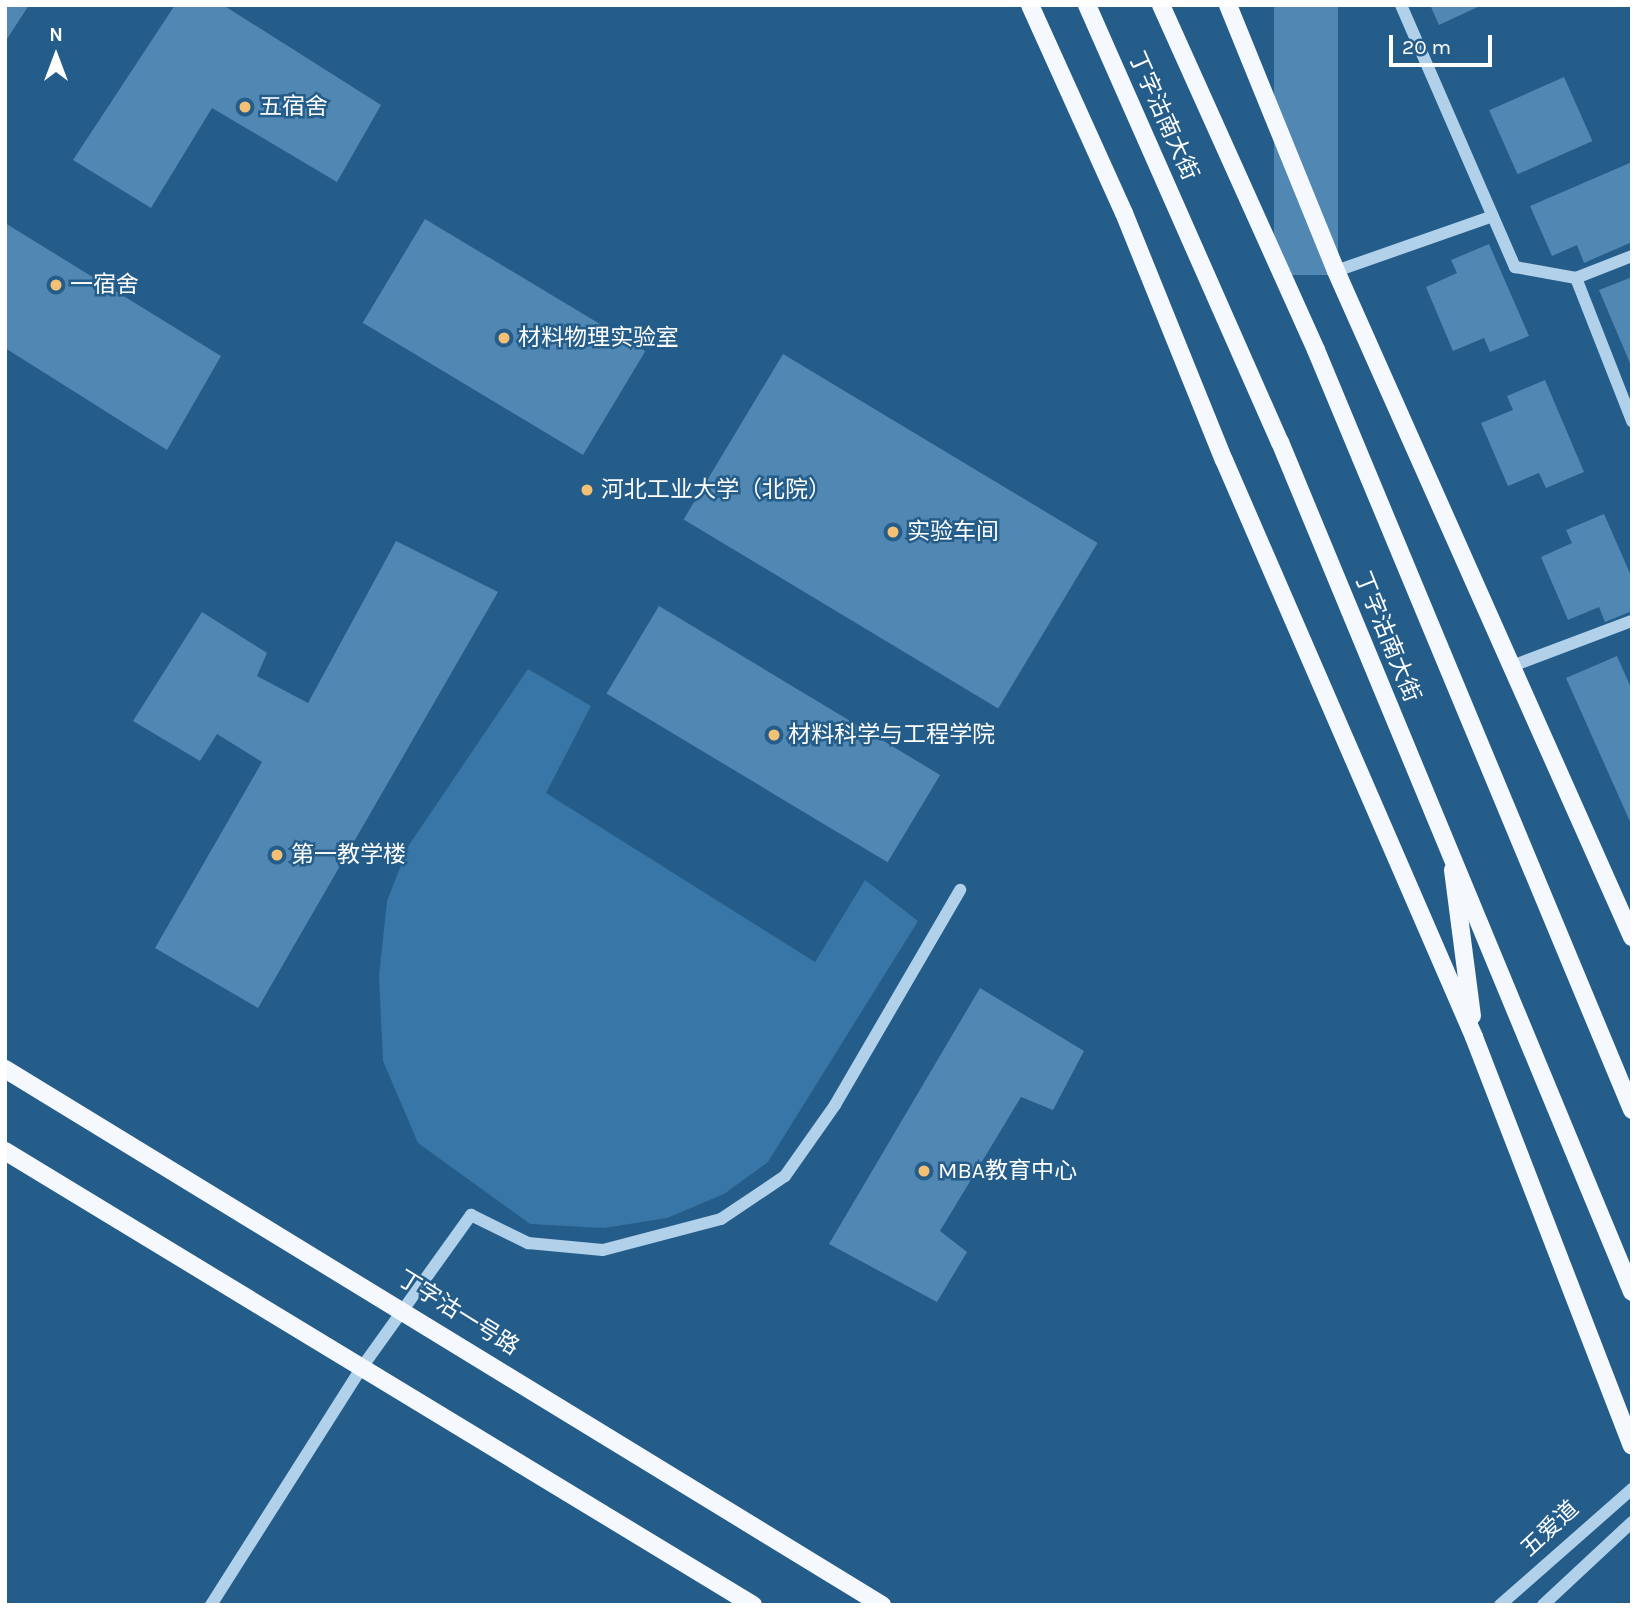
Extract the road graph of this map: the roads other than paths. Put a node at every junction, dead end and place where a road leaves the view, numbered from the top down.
1 (1030, 5) edge
2 (1087, 5) edge
3 (1161, 5) edge
4 (1228, 5) edge
5 (1401, 5) edge
6 (1493, 216) junction
7 (1632, 256) edge
8 (1336, 271) junction
9 (1576, 278) junction
10 (1632, 421) edge
11 (1632, 621) edge
12 (1512, 666) junction
13 (1450, 846) junction
14 (960, 890) dead end
15 (1632, 937) edge
16 (1474, 1037) junction
17 (5, 1069) edge
18 (1632, 1110) edge
19 (5, 1151) edge
20 (1632, 1292) edge
21 (403, 1308) junction
22 (360, 1370) junction
23 (1632, 1446) edge
24 (1632, 1489) edge
25 (1632, 1522) edge
26 (211, 1605) edge
27 (753, 1605) edge
28 (882, 1605) edge
29 (1500, 1605) edge
30 (1544, 1605) edge

1 - 16 main road
2 - 13 main road, 丁字沽南大街
3 - 18 main road, 丁字沽南大街
4 - 8 main road
5 - 6 street
6 - 8 street
6 - 9 street
7 - 9 street
8 - 12 main road
9 - 10 street
11 - 12 street
12 - 15 main road
13 - 16 main road
13 - 20 main road, 丁字沽南大街
14 - 21 street
16 - 23 main road
17 - 21 main road, 丁字沽一号路
19 - 22 main road
21 - 22 street
21 - 28 main road, 丁字沽一号路
22 - 26 street
22 - 27 main road
24 - 29 street, 五爱道
25 - 30 street

